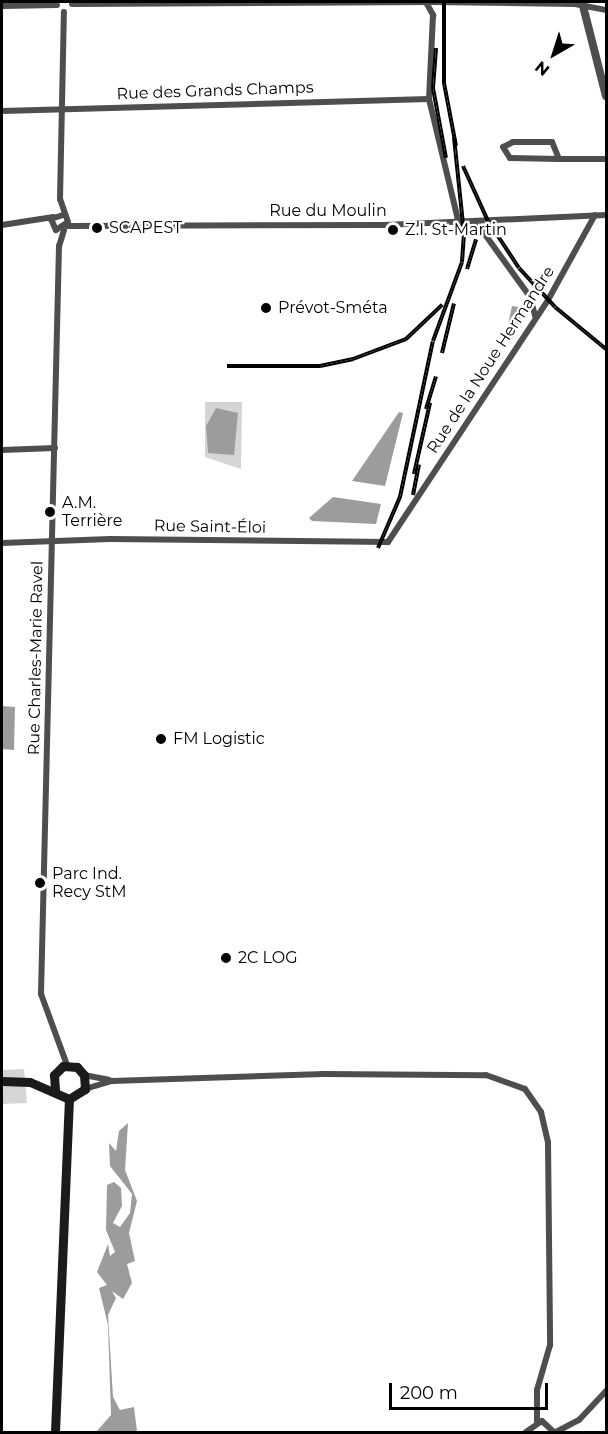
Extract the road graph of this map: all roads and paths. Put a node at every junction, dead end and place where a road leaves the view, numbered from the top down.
1 (57, 3) edge
2 (72, 3) edge
3 (531, 3) edge
4 (583, 3) edge
5 (427, 4) junction
6 (2, 6) edge
7 (606, 10) edge
8 (64, 12) junction
9 (606, 96) edge
10 (429, 99) junction
11 (62, 109) junction
12 (2, 111) edge
13 (559, 159) junction
14 (606, 159) edge
15 (60, 199) junction
16 (596, 215) junction
17 (606, 215) edge
18 (54, 216) junction
19 (65, 216) junction
20 (476, 222) junction
21 (84, 223) junction
22 (34, 224) junction
23 (459, 224) junction
24 (2, 225) edge
25 (66, 228) junction
26 (55, 230) junction
27 (59, 246) junction
28 (533, 322) junction
29 (55, 448) junction
30 (2, 450) edge
31 (406, 518) joint
32 (52, 542) junction
33 (2, 543) edge
34 (67, 1065) junction
35 (84, 1074) junction
36 (54, 1075) junction
37 (2, 1081) edge
38 (112, 1081) junction
39 (30, 1082) junction
40 (85, 1089) junction
41 (55, 1091) junction
42 (69, 1099) junction
43 (606, 1391) edge
44 (537, 1421) junction
45 (55, 1432) edge
46 (526, 1432) edge
47 (555, 1432) edge

1 - 6 street
1 - 8 street
2 - 5 street
2 - 8 street
3 - 4 street
3 - 5 street
4 - 7 street
4 - 9 street
5 - 10 street
8 - 11 street
10 - 11 street, Rue des Grands Champs
10 - 23 street
11 - 12 street, Rue des Grands Champs
11 - 15 street
13 - 13 street
13 - 14 street
15 - 18 street
15 - 19 street
16 - 17 street, Rue du Moulin
16 - 20 street, Rue du Moulin
16 - 28 street, Rue de la Noue Hermandre
18 - 19 street, Rue du Moulin
18 - 22 street
18 - 26 street, Rue Charles-Marie Ravel
19 - 21 street, Rue du Moulin
19 - 25 street
20 - 23 street, Rue du Moulin
20 - 28 street
21 - 23 street, Rue du Moulin
21 - 25 street, Rue du Moulin
22 - 24 street
22 - 26 street
25 - 26 street, Rue du Moulin
25 - 27 street, Rue Charles-Marie Ravel
26 - 27 street, Rue Charles-Marie Ravel
27 - 29 street, Rue Charles-Marie Ravel
28 - 31 street, Rue de la Noue Hermandre
29 - 30 street
29 - 32 street, Rue Charles-Marie Ravel
31 - 32 street, Rue Saint-Éloi
32 - 33 street, Rue Saint-Éloi
32 - 34 street, Rue Charles-Marie Ravel
34 - 35 main road
34 - 36 main road
35 - 38 street
35 - 40 main road
36 - 39 main road
36 - 41 main road
37 - 39 main road
38 - 40 street
38 - 44 street
39 - 41 main road
40 - 42 main road
41 - 42 main road
42 - 45 main road
43 - 47 street
44 - 46 street
44 - 47 street

